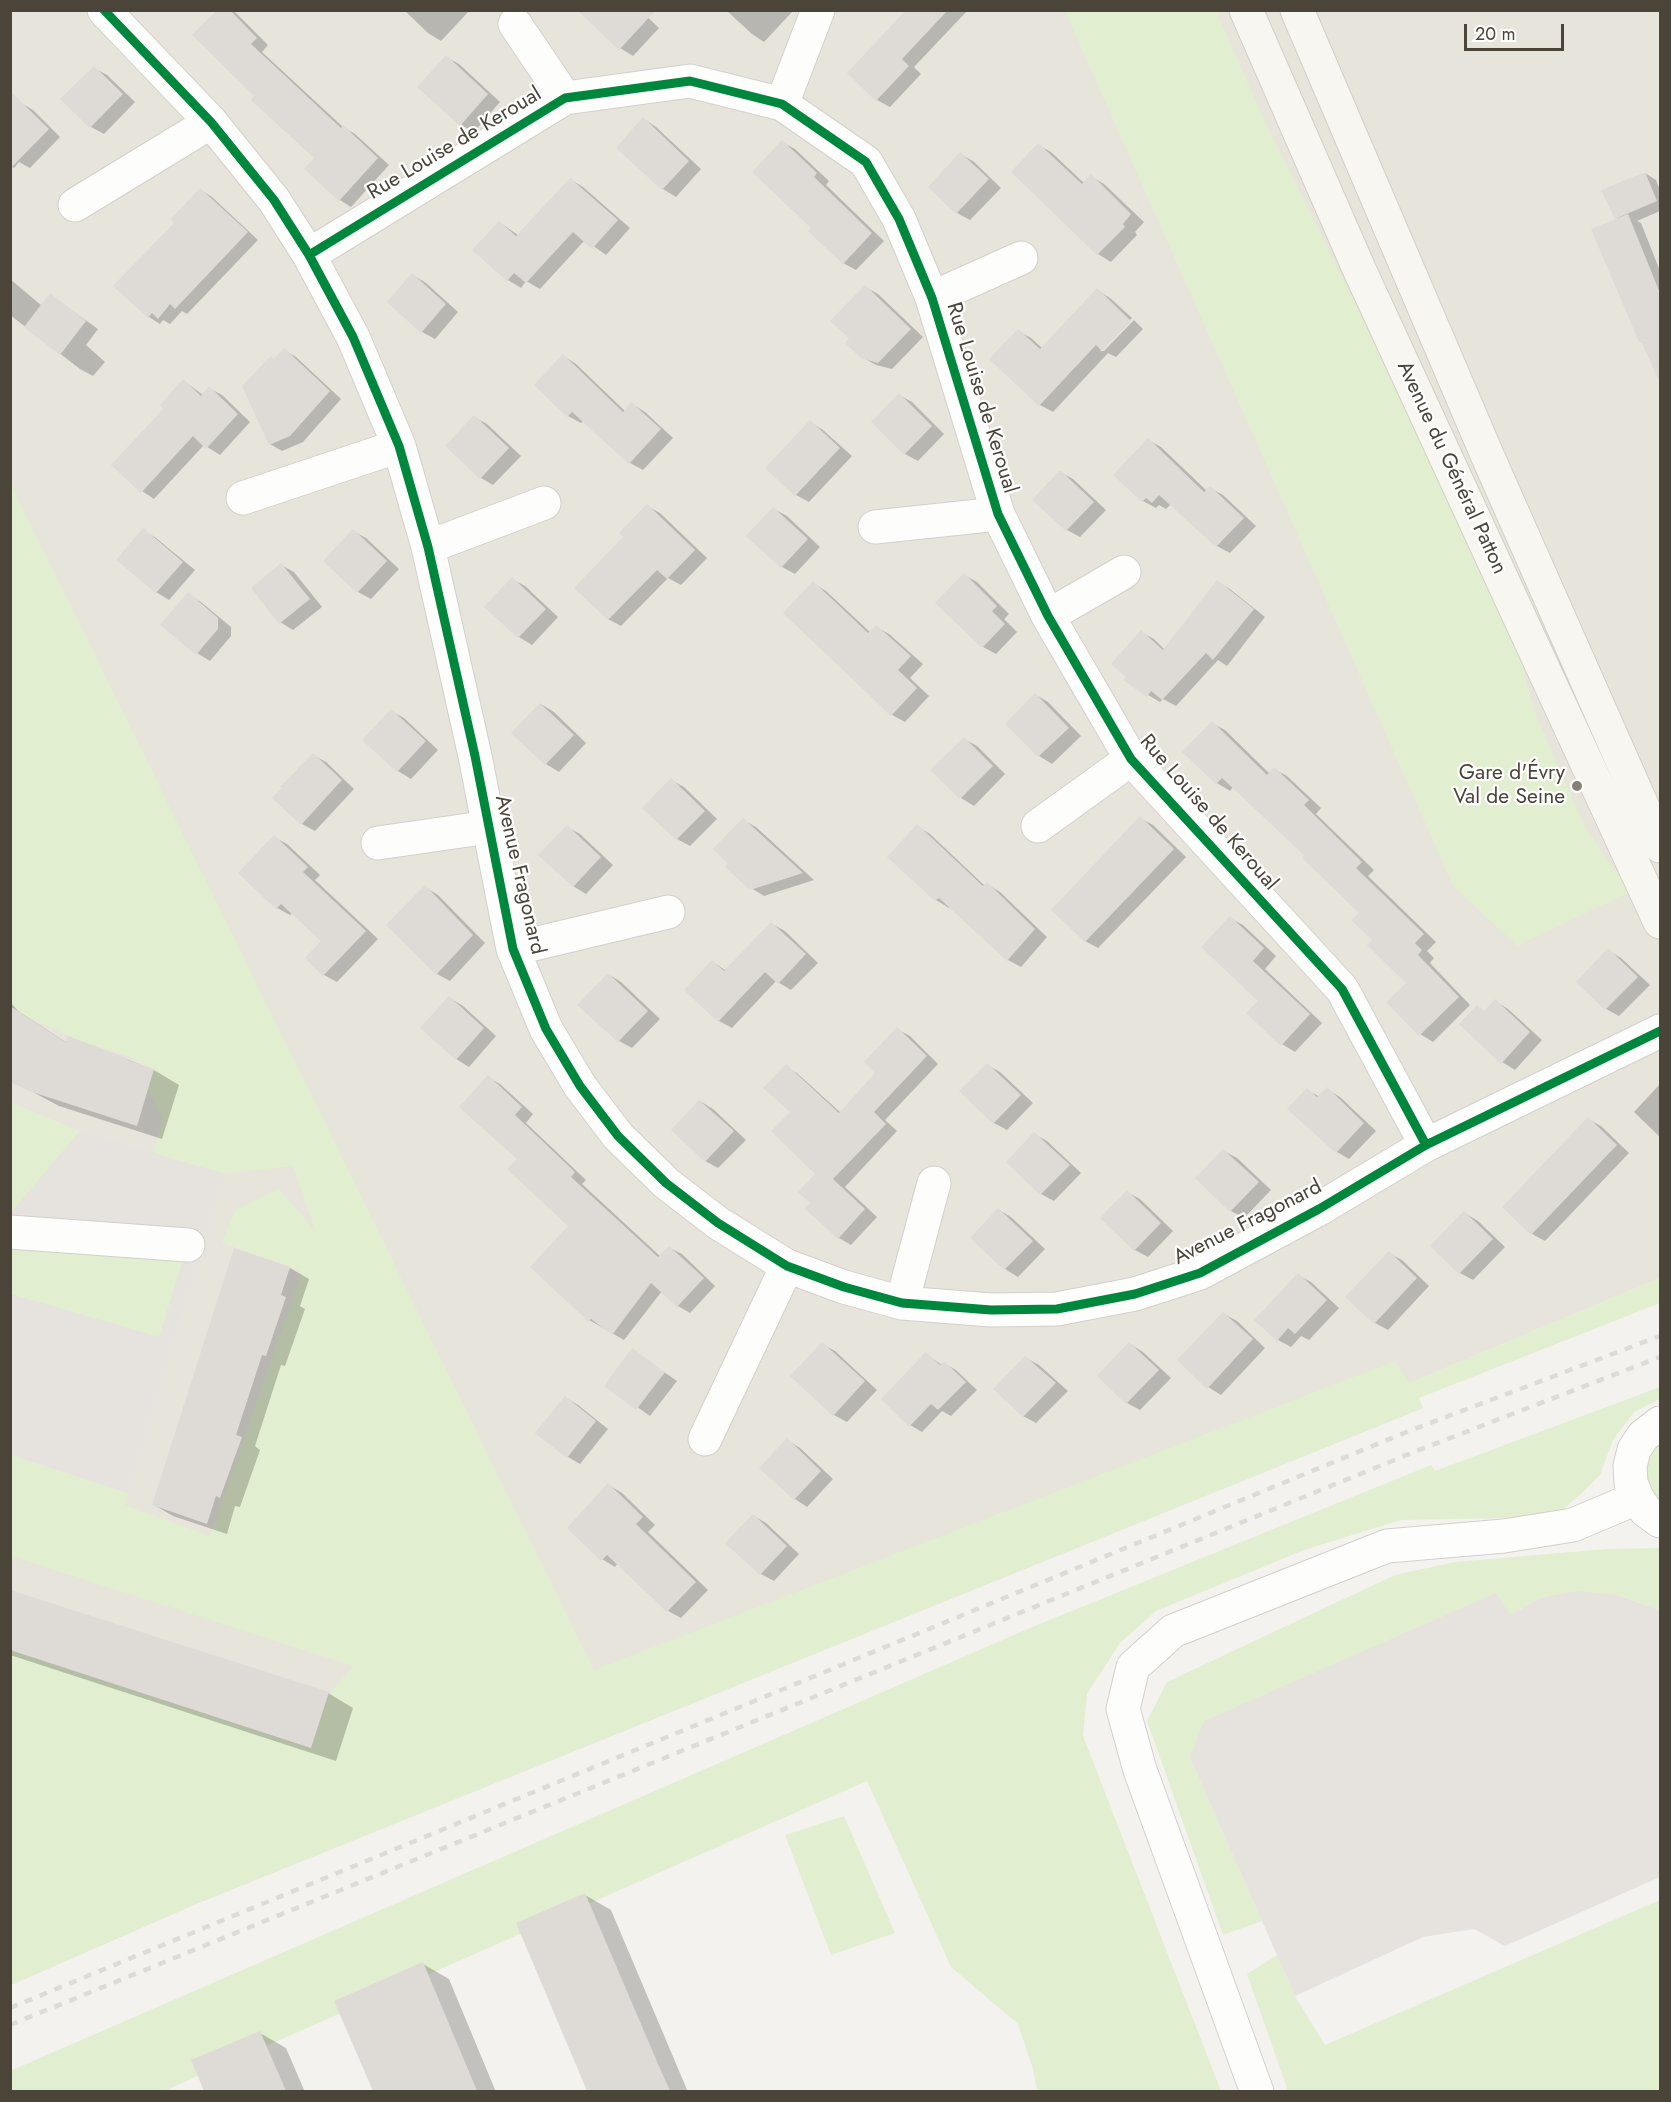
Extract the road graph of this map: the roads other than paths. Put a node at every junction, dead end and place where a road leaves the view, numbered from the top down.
1 (104, 10) edge
2 (818, 10) edge
3 (1246, 10) edge
4 (1297, 10) edge
5 (515, 24) dead end
6 (565, 98) junction
7 (782, 104) junction
8 (212, 122) junction
9 (75, 205) dead end
10 (309, 255) junction
11 (1021, 258) dead end
12 (932, 298) junction
13 (399, 446) junction
14 (243, 498) dead end
15 (544, 503) dead end
16 (998, 514) junction
17 (875, 526) dead end
18 (428, 547) junction
19 (1124, 572) dead end
20 (1048, 616) junction
21 (1131, 759) junction
22 (1038, 826) dead end
23 (489, 827) junction
24 (378, 843) dead end
25 (1660, 846) edge
26 (668, 912) dead end
27 (1660, 922) edge
28 (513, 949) junction
29 (1660, 1031) edge
30 (1426, 1145) junction
31 (934, 1183) dead end
32 (10, 1232) edge
33 (188, 1245) dead end
34 (787, 1266) junction
35 (902, 1303) junction
36 (1660, 1423) edge
37 (705, 1439) dead end
38 (1637, 1498) junction
39 (1660, 1521) edge
40 (1257, 2091) edge

1 - 8 street, Avenue Fragonard
2 - 7 street
3 - 27 main road, Avenue du Général Patton
4 - 25 main road, Avenue du Général Patton
5 - 6 street, Rue Louise de Keroual
6 - 7 street, Rue Louise de Keroual
6 - 10 street, Rue Louise de Keroual
7 - 12 street, Rue Louise de Keroual
8 - 9 street
8 - 10 street, Avenue Fragonard
10 - 13 street, Avenue Fragonard
11 - 12 street, Rue Louise de Keroual
12 - 16 street, Rue Louise de Keroual
13 - 14 street
13 - 18 street, Avenue Fragonard
15 - 18 street
16 - 17 street, Rue Louise de Keroual
16 - 20 street, Rue Louise de Keroual
18 - 23 street, Avenue Fragonard
19 - 20 street
20 - 21 street, Rue Louise de Keroual
21 - 22 street, Rue Louise de Keroual
21 - 30 street, Rue Louise de Keroual
23 - 24 street
23 - 28 street, Avenue Fragonard
26 - 28 street
28 - 34 street, Avenue Fragonard
29 - 30 street, Avenue Fragonard
30 - 35 street, Avenue Fragonard
31 - 35 street
32 - 33 street
34 - 35 street, Avenue Fragonard
34 - 37 street
36 - 38 street
38 - 39 street
38 - 40 street

